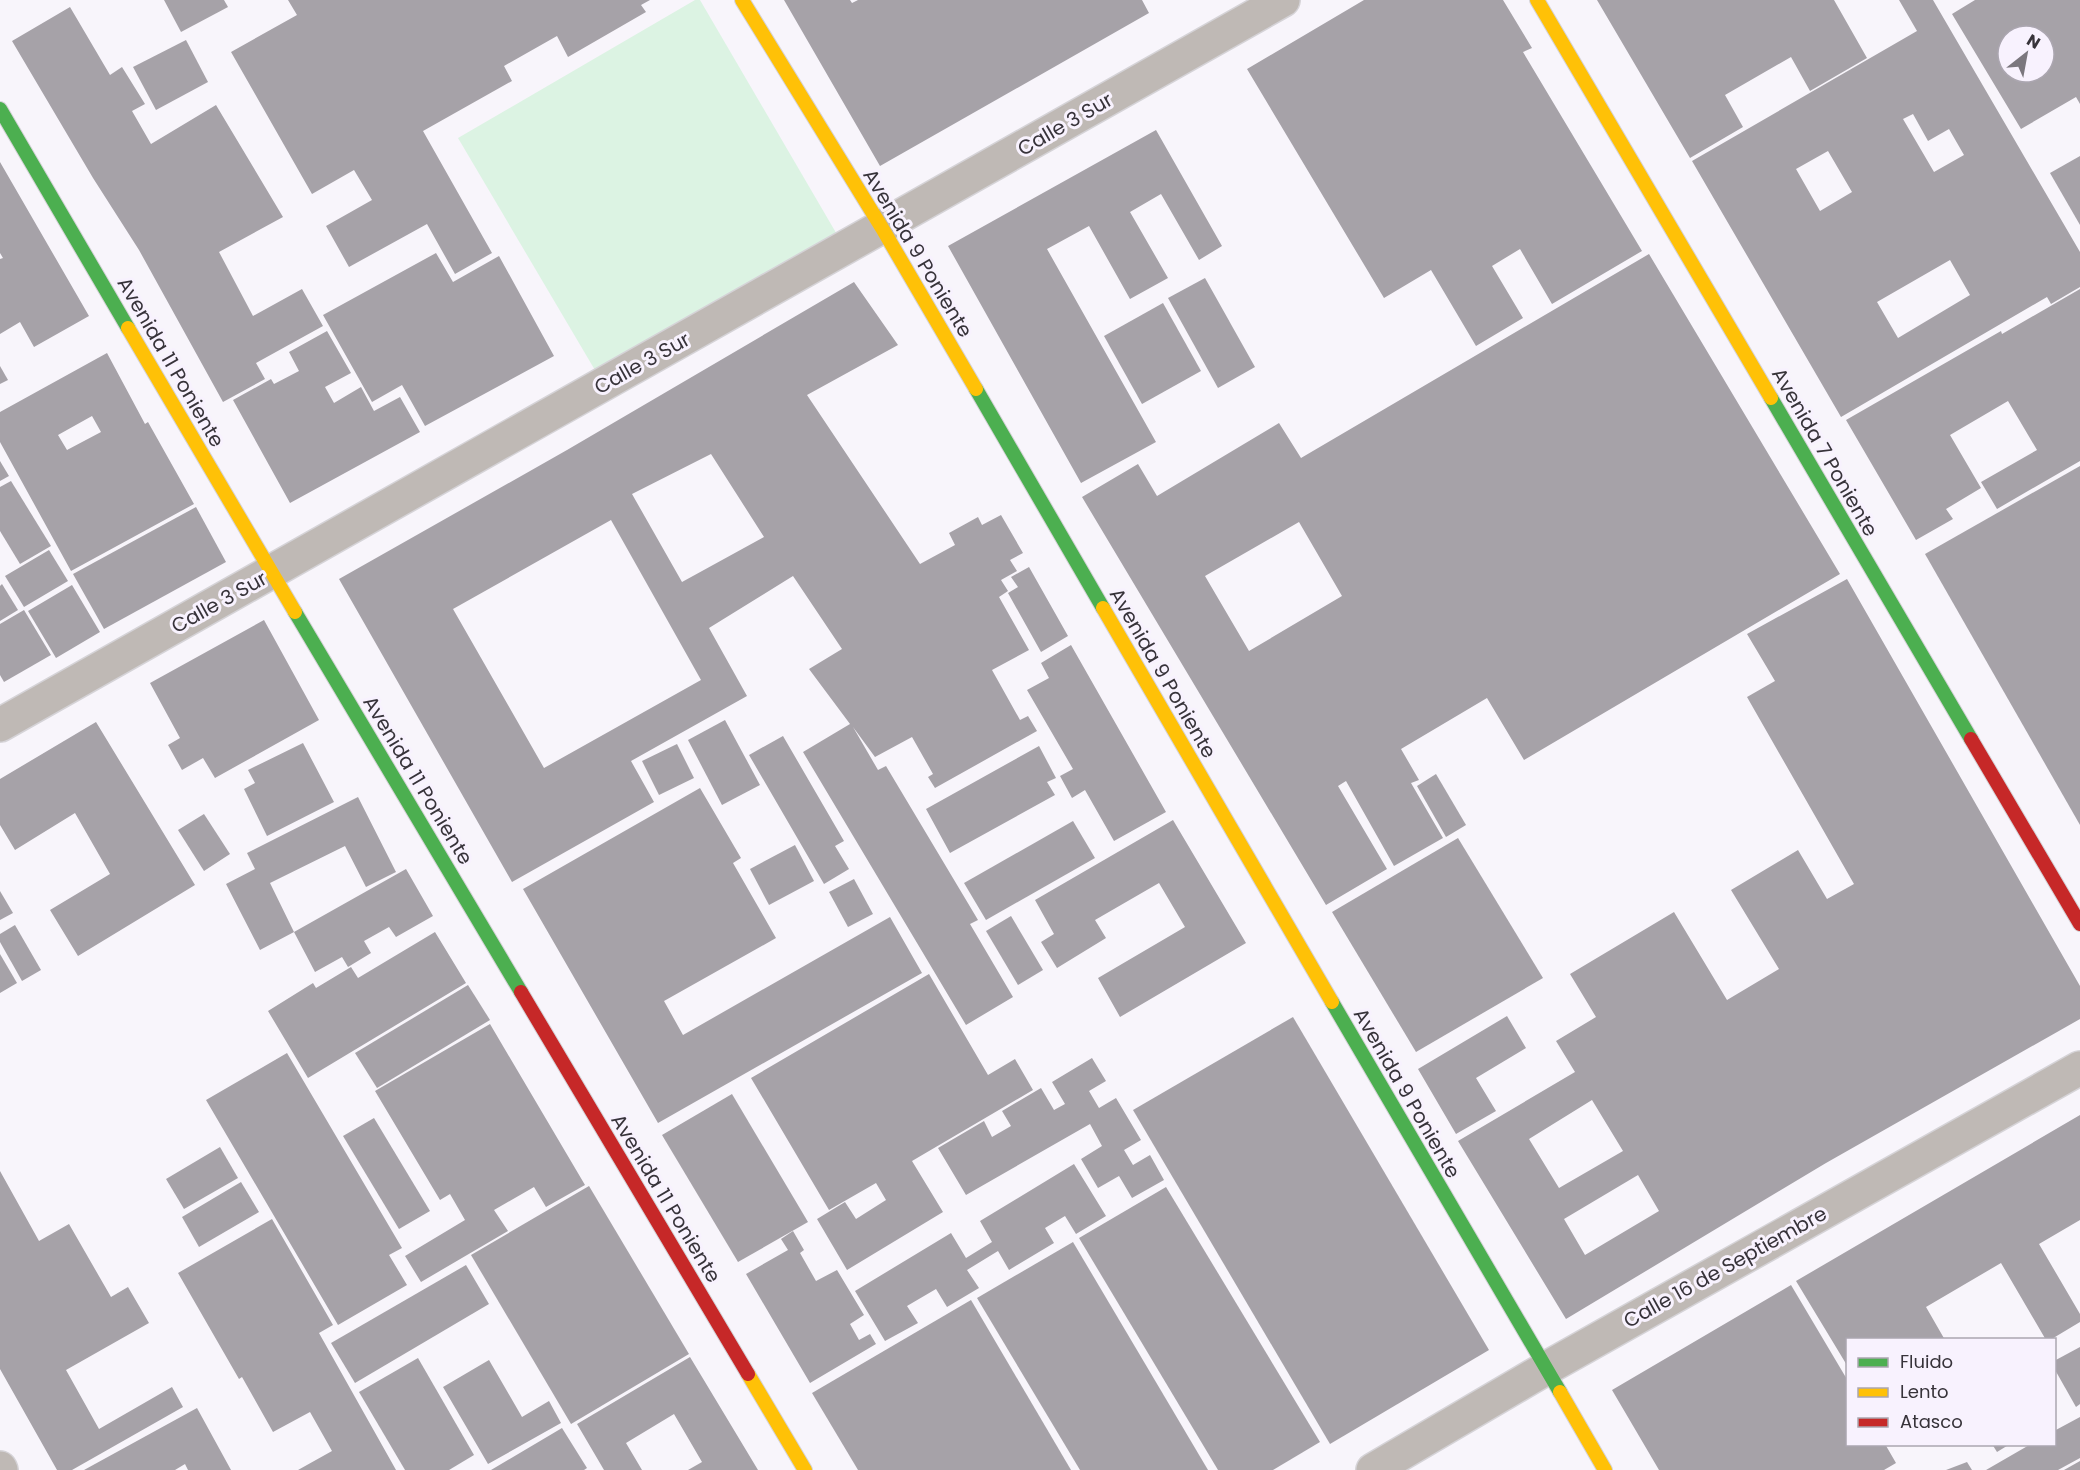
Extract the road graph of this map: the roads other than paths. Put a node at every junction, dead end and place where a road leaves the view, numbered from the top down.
1 (742, 0) edge
2 (1283, 0) edge
3 (1537, 0) edge
4 (0, 109) edge
5 (882, 228) junction
6 (271, 572) junction
7 (0, 725) edge
8 (2080, 924) edge
9 (2080, 1068) edge
10 (1545, 1369) junction
11 (805, 1470) edge
12 (1373, 1470) edge
13 (1605, 1470) edge

1 - 5 street, Avenida 9 Poniente
2 - 5 street, Calle 3 Sur
3 - 8 street, Avenida 7 Poniente
4 - 6 street, Avenida 11 Poniente
5 - 6 street, Calle 3 Sur
5 - 10 street, Avenida 9 Poniente
6 - 7 street, Calle 3 Sur
6 - 11 street, Avenida 11 Poniente
9 - 10 street, Calle 16 de Septiembre
10 - 12 street, Calle 16 de Septiembre
10 - 13 street, Avenida 9 Poniente

